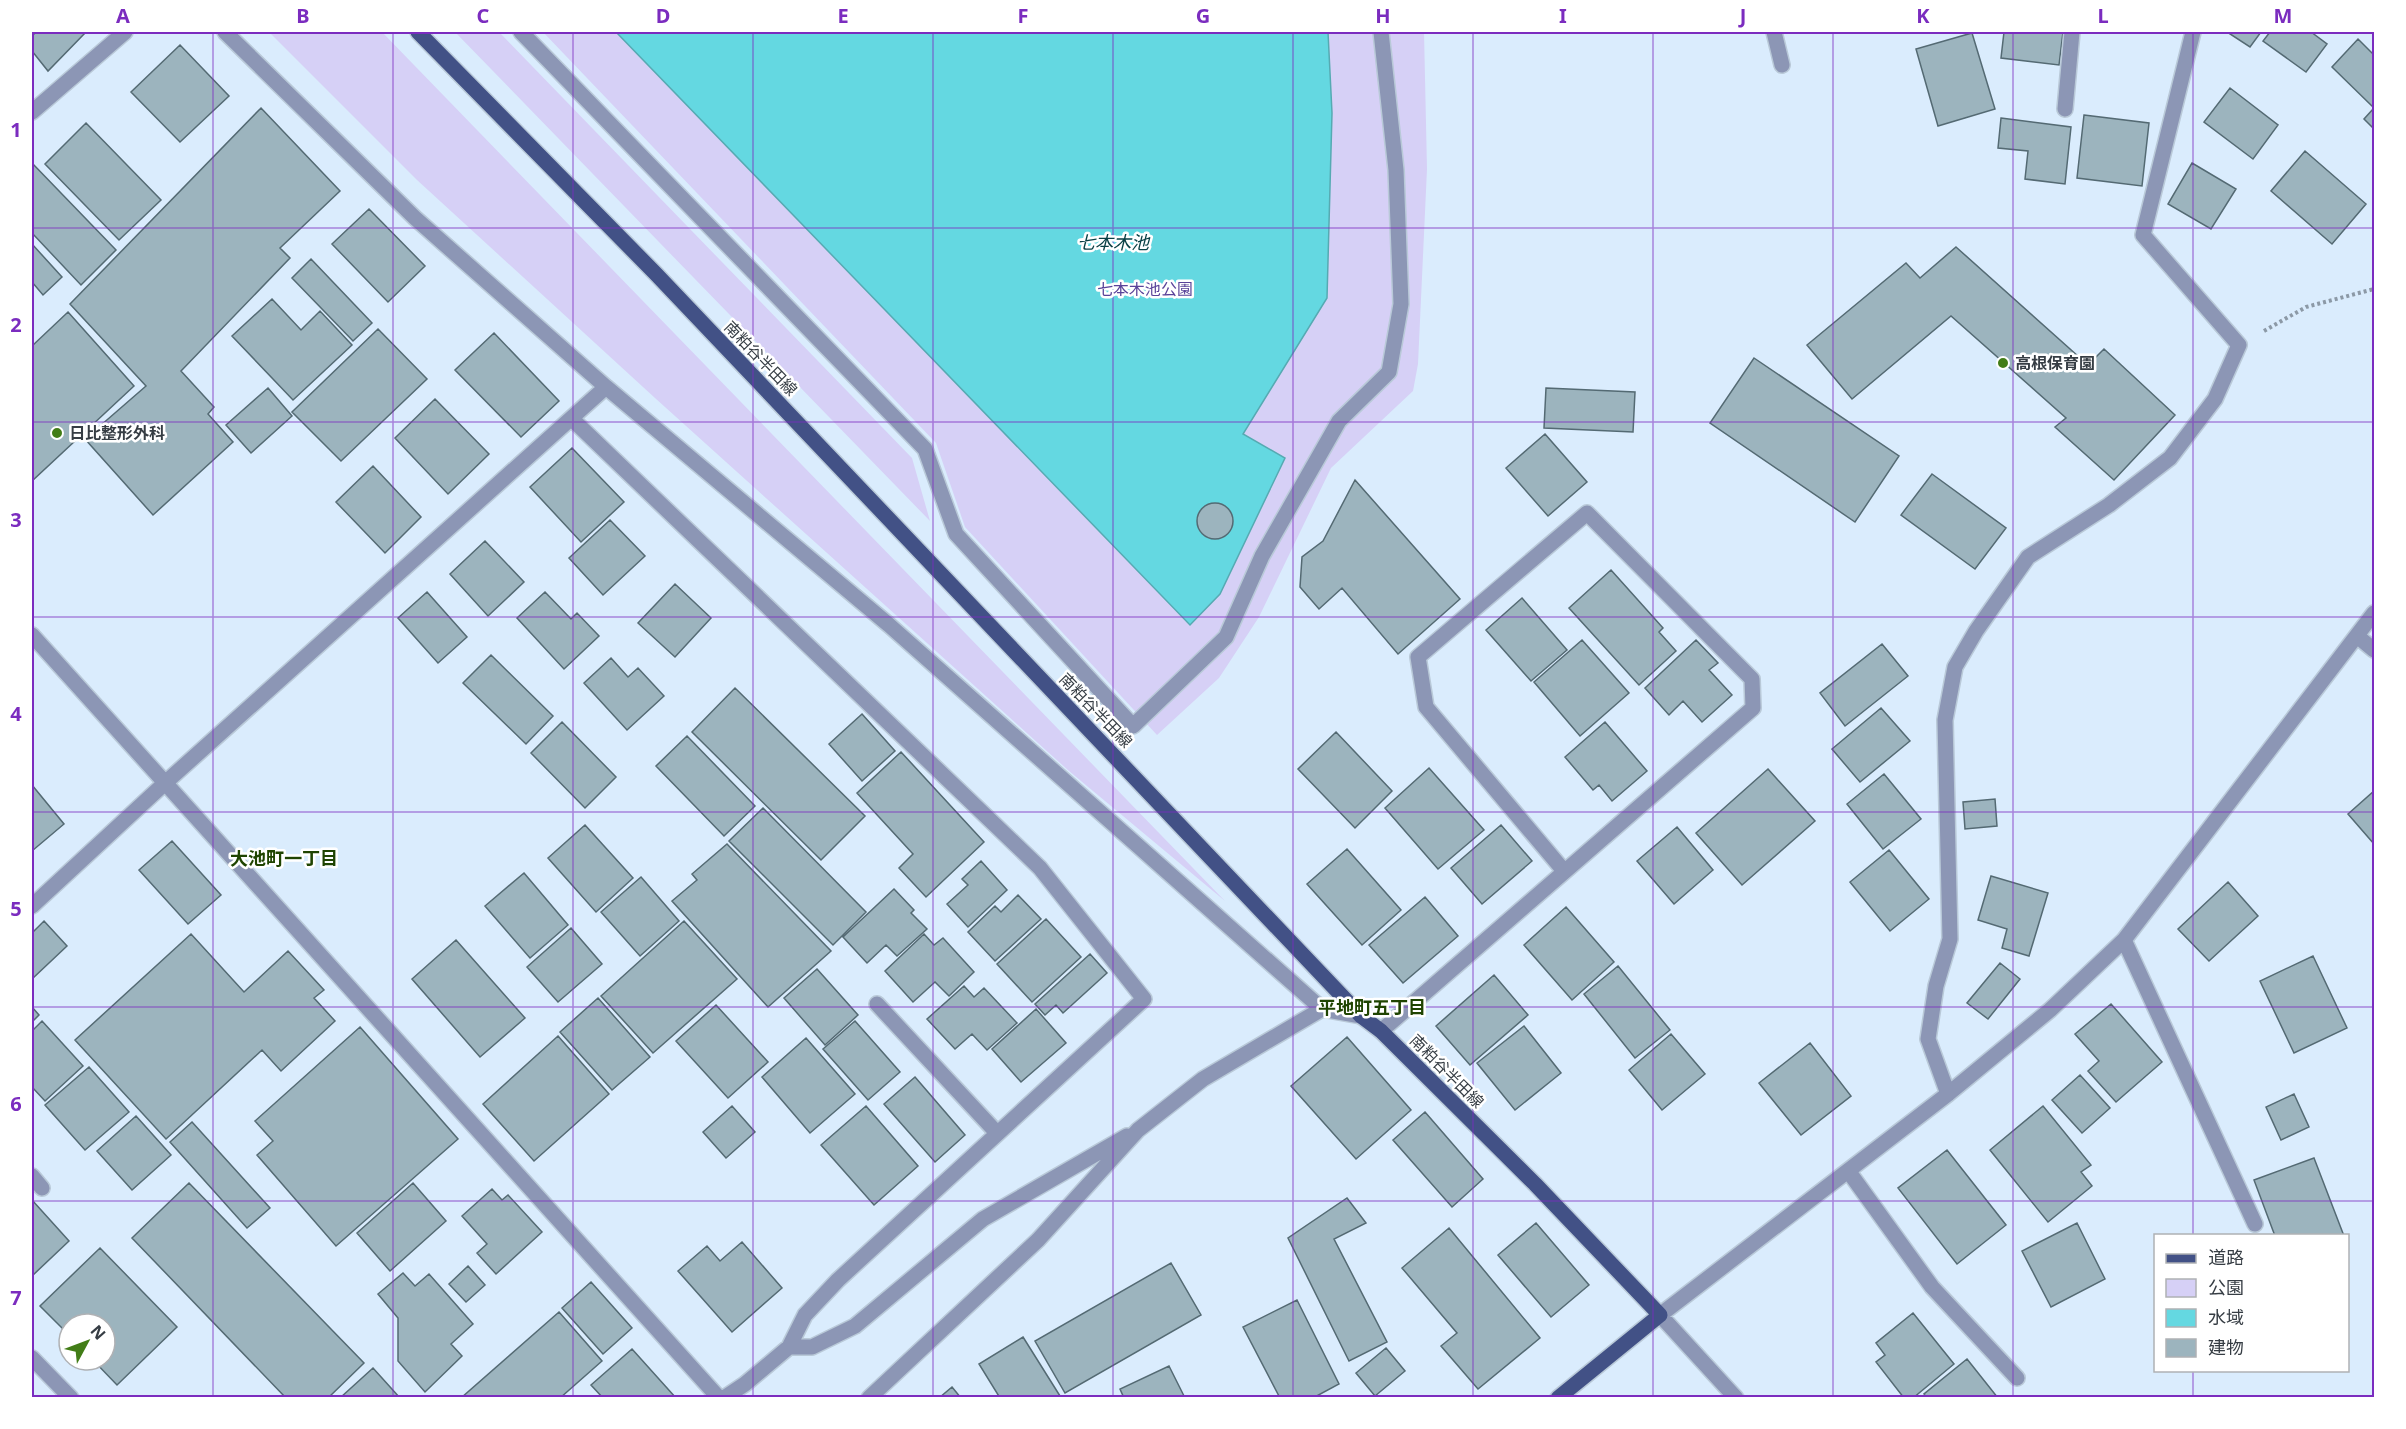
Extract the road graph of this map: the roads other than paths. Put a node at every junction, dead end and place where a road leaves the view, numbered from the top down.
1 (125, 32) edge
2 (225, 32) edge
3 (418, 32) edge
4 (521, 32) edge
5 (1381, 32) edge
6 (1774, 32) edge
7 (2072, 32) edge
8 (2193, 32) edge
9 (1782, 65) dead end
10 (2065, 109) dead end
11 (32, 112) edge
12 (606, 387) junction
13 (572, 419) junction
14 (2374, 613) edge
15 (32, 635) edge
16 (2357, 636) junction
17 (2374, 650) edge
18 (165, 783) junction
19 (1564, 871) junction
20 (32, 906) edge
21 (2124, 940) junction
22 (878, 1004) dead end
23 (1322, 1009) junction
24 (1361, 1016) junction
25 (1381, 1031) junction
26 (1948, 1094) junction
27 (1138, 1130) junction
28 (997, 1133) junction
29 (1849, 1172) junction
30 (32, 1176) edge
31 (42, 1188) dead end
32 (2255, 1224) dead end
33 (1660, 1315) junction
34 (789, 1347) junction
35 (32, 1358) edge
36 (2017, 1378) dead end
37 (71, 1398) edge
38 (719, 1398) edge
39 (724, 1398) edge
40 (869, 1398) edge
41 (1558, 1398) edge
42 (1736, 1398) edge

1 - 11 street
2 - 12 street
3 - 24 main road, 南粕谷半田線
4 - 5 street
6 - 9 street
7 - 10 street
8 - 26 street
12 - 13 street
12 - 23 street
13 - 18 street
13 - 28 street
14 - 16 street
15 - 18 street
16 - 17 street
16 - 21 street
18 - 20 street
18 - 38 street
19 - 19 street
19 - 25 street
21 - 26 street
21 - 32 street
22 - 28 street
23 - 24 street
23 - 27 street
24 - 25 main road, 南粕谷半田線
25 - 33 main road, 南粕谷半田線
26 - 29 street
27 - 34 street
27 - 40 street
28 - 34 street
29 - 33 street
29 - 36 street
30 - 31 street
33 - 41 main road
33 - 42 street
34 - 39 street
35 - 37 street

